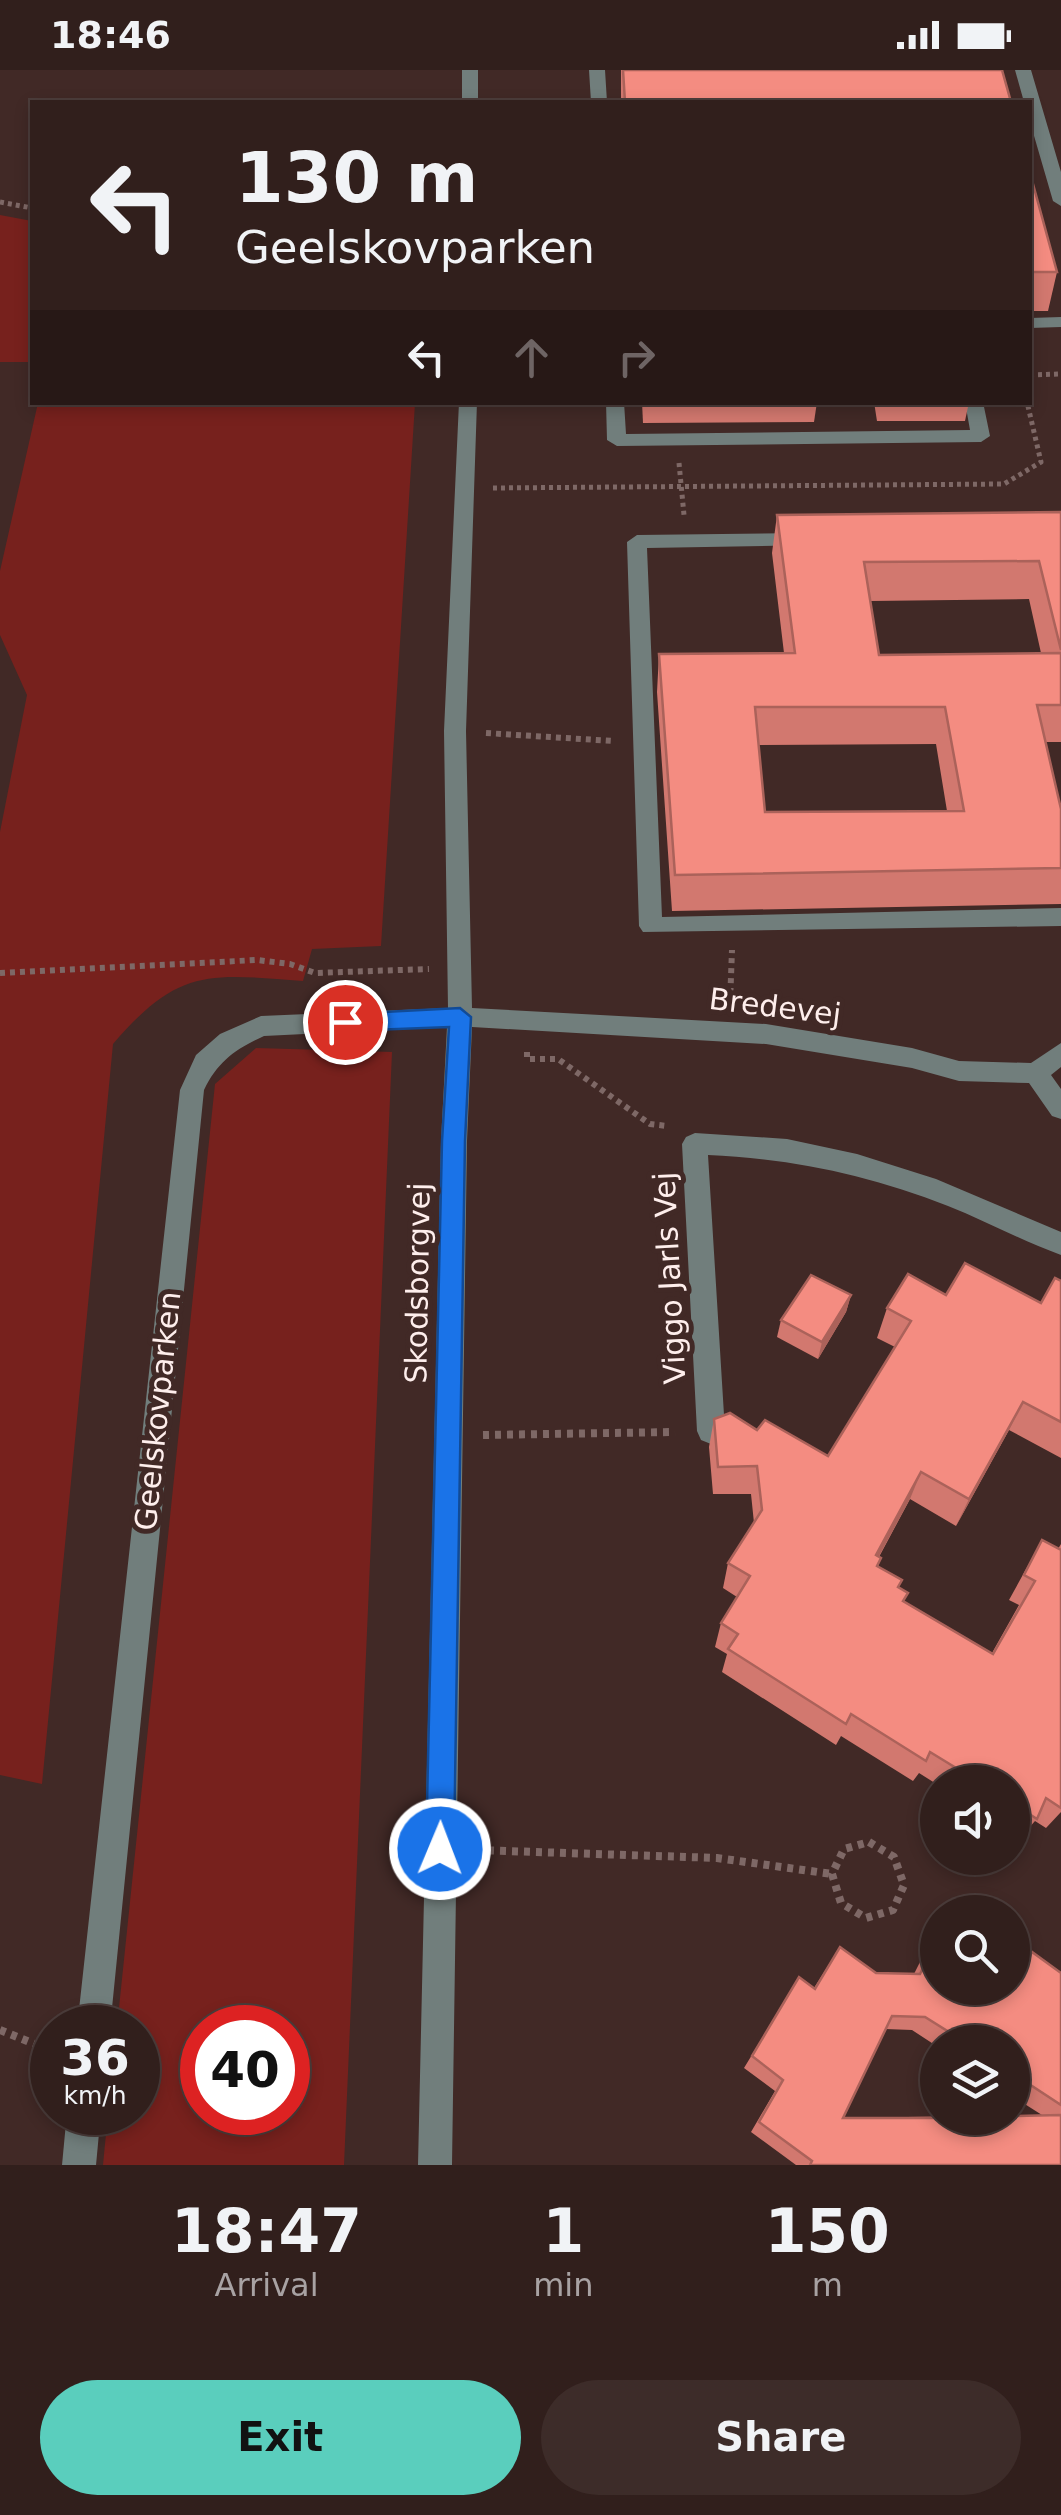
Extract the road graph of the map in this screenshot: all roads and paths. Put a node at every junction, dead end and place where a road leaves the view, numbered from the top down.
1 (470, 70) edge
2 (597, 70) edge
3 (1023, 70) edge
4 (470, 100) edge
5 (599, 100) edge
6 (1057, 173) edge
7 (0, 202) edge
8 (1061, 202) edge
9 (30, 208) edge
10 (1061, 322) edge
11 (1032, 323) edge
12 (1061, 374) edge
13 (1032, 375) edge
14 (468, 405) edge
15 (615, 405) edge
16 (975, 405) edge
17 (1028, 405) edge
18 (676, 439) junction
19 (467, 488) junction
20 (682, 488) junction
21 (824, 540) edge
22 (686, 541) junction
23 (455, 731) junction
24 (644, 743) junction
25 (1061, 917) edge
26 (733, 924) junction
27 (460, 968) junction
28 (0, 972) edge
29 (460, 1017) junction
30 (529, 1020) junction
31 (728, 1032) junction
32 (1061, 1053) edge
33 (1036, 1073) junction
34 (1061, 1109) edge
35 (695, 1144) junction
36 (1061, 1244) edge
37 (711, 1431) joint
38 (448, 1436) junction
39 (440, 1849) junction
40 (832, 1874) junction
41 (95, 2005) edge
42 (0, 2030) edge
43 (30, 2043) edge
44 (81, 2135) edge
45 (78, 2165) edge
46 (436, 2165) edge

1 - 4 street
2 - 5 street
3 - 6 street
6 - 8 street
7 - 9 path
10 - 11 street
12 - 13 path
14 - 19 street, Skodsborgvej
15 - 18 street
16 - 18 street
17 - 20 path
18 - 20 path
19 - 20 path
19 - 23 street, Skodsborgvej
20 - 22 path
21 - 22 street
22 - 24 street
23 - 24 path
23 - 27 street, Skodsborgvej
24 - 26 street
25 - 26 street
26 - 31 path
27 - 28 path
27 - 29 street, Skodsborgvej
29 - 30 street, Bredevej
29 - 38 street, Skodsborgvej
29 - 41 street, Geelskovparken
30 - 31 street, Bredevej
30 - 35 path
31 - 33 street, Bredevej
32 - 33 street
33 - 34 street
35 - 36 street, Viggo Jarls Vej
35 - 37 street, Viggo Jarls Vej
37 - 38 path
38 - 39 street, Skodsborgvej
39 - 40 path
39 - 46 street, Skodsborgvej
40 - 40 path
42 - 43 path
44 - 45 street

